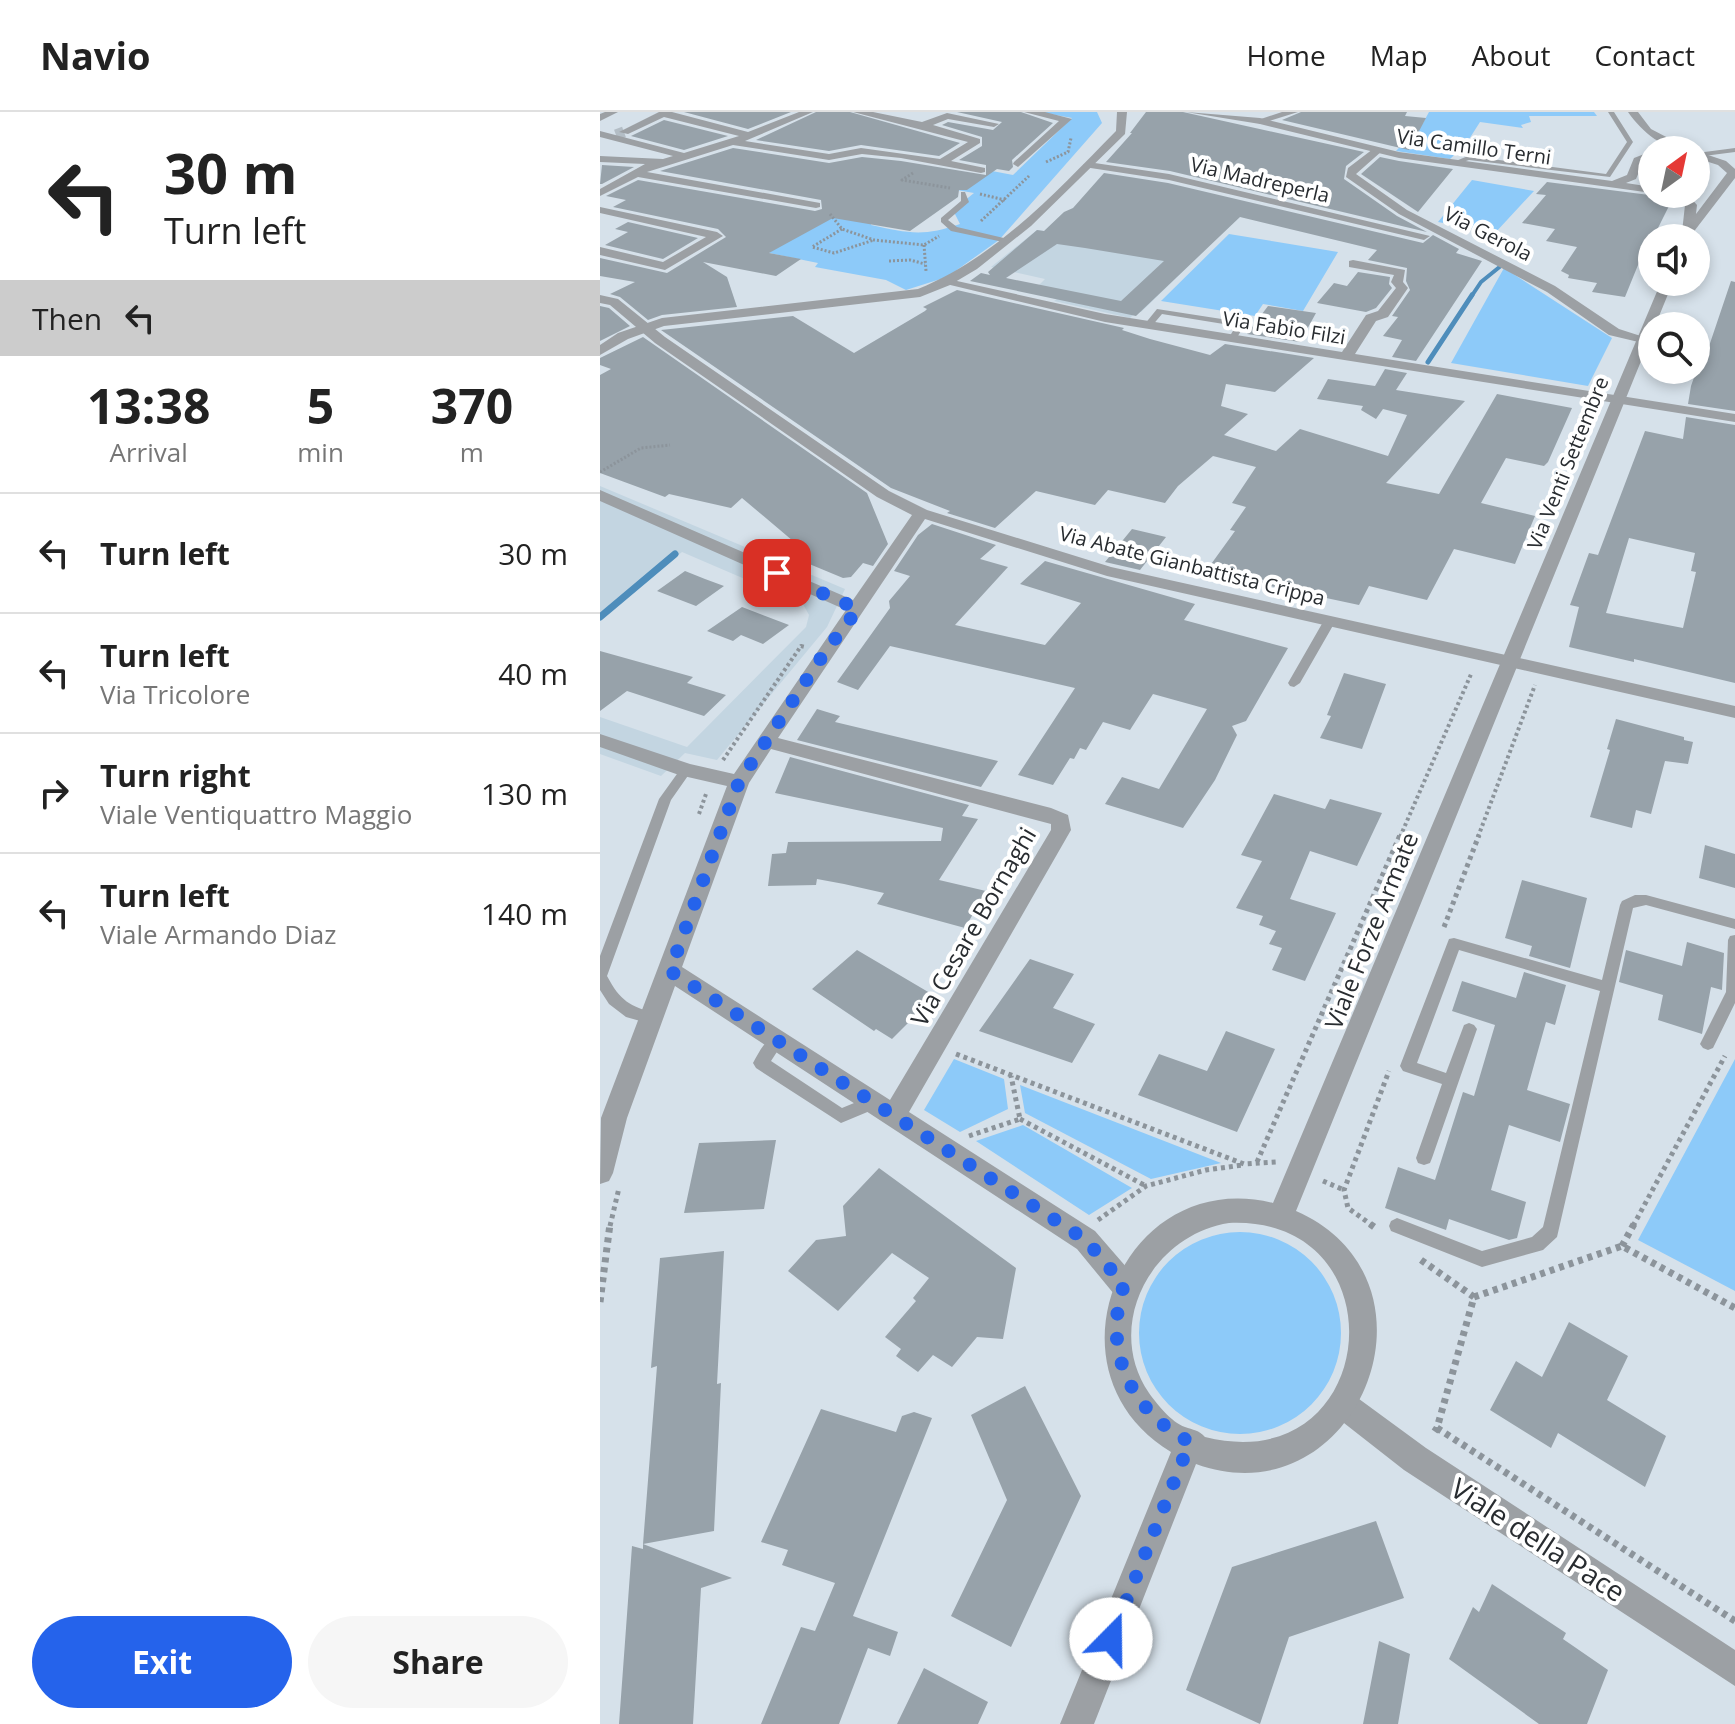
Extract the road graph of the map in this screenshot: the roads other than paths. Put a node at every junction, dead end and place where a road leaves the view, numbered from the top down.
1 (613, 112) tunnel mouth
2 (808, 112) edge
3 (858, 112) edge
4 (1029, 112) edge
5 (1122, 112) edge
6 (1191, 112) edge
7 (1293, 112) edge
8 (1611, 112) edge
9 (1633, 112) edge
10 (665, 113) edge
11 (600, 118) tunnel mouth
12 (1260, 121) junction
13 (994, 124) dead end
14 (923, 125) junction
15 (1647, 131) junction
16 (600, 134) tunnel mouth
17 (618, 135) junction
18 (750, 136) junction
19 (1647, 136) edge
20 (1657, 136) edge
21 (733, 142) junction
22 (1735, 150) edge
23 (1377, 151) junction
24 (1710, 153) edge
25 (682, 156) junction
26 (600, 159) edge
27 (1710, 159) edge
28 (1638, 161) edge
29 (660, 162) junction
30 (941, 163) junction
31 (1454, 163) junction
32 (1018, 164) dead end
33 (1088, 165) junction
34 (1637, 169) joint
35 (981, 170) dead end
36 (636, 173) junction
37 (1732, 174) edge
38 (1611, 185) junction
39 (1710, 185) edge
40 (1638, 188) edge
41 (600, 193) edge
42 (963, 193) dead end
43 (1710, 197) edge
44 (1722, 198) junction
45 (816, 205) road end
46 (600, 210) edge
47 (1697, 224) edge
48 (1424, 236) dead end
49 (1005, 241) junction
50 (600, 251) edge
51 (1353, 264) dead end
52 (948, 283) junction
53 (600, 299) edge
54 (649, 330) junction
55 (1638, 340) edge
56 (1638, 351) edge
57 (600, 354) edge
58 (1345, 358) junction
59 (1617, 401) junction
60 (1735, 418) edge
61 (600, 495) edge
62 (921, 513) junction
63 (858, 609) junction
64 (1329, 622) junction
65 (1512, 662) junction
66 (1294, 683) dead end
67 (1735, 712) edge
68 (600, 740) edge
69 (764, 741) junction
70 (686, 770) junction
71 (739, 782) junction
72 (1735, 924) edge
73 (1735, 940) edge
74 (670, 971) junction
75 (1608, 988) junction
76 (651, 1018) junction
77 (1469, 1029) dead end
78 (1708, 1044) dead end
79 (1451, 1081) junction
80 (893, 1117) junction
81 (1424, 1158) dead end
82 (600, 1173) edge
83 (1279, 1220) junction
84 (1397, 1226) dead end
85 (1124, 1285) junction
86 (1345, 1406) junction
87 (1190, 1442) junction
88 (1735, 1669) edge
89 (1077, 1724) edge

1 - 11 street
2 - 18 street
3 - 14 street
4 - 32 street
5 - 33 street
6 - 12 street, Via Camillo Terni
7 - 12 street
8 - 31 lane
9 - 15 street
10 - 17 street
10 - 18 street
12 - 23 street, Via Camillo Terni
13 - 14 street
14 - 30 street
15 - 19 street
15 - 20 street
16 - 17 street
17 - 25 street
18 - 21 street
21 - 25 street
21 - 30 street
22 - 24 lane
23 - 31 street, Via Camillo Terni
23 - 55 street, Via Gerola
25 - 29 street
26 - 29 street
27 - 37 street
28 - 34 street
29 - 36 street
30 - 35 street
31 - 38 street, Via Camillo Terni
33 - 48 street, Via Madreperla
33 - 49 street
34 - 38 street
36 - 41 street
36 - 45 street
37 - 39 street
37 - 44 street
38 - 40 street, Via Camillo Terni
42 - 49 lane
43 - 44 street
44 - 47 street
46 - 50 street
49 - 52 street
51 - 58 street
52 - 54 street
52 - 58 street, Via Fabio Filzi
53 - 54 street, Via Abate Gianbattista Crippa
54 - 57 street
54 - 62 street, Via Abate Gianbattista Crippa
56 - 59 street, Via Venti Settembre
58 - 59 street, Via Fabio Filzi
59 - 60 street
59 - 65 street, Via Venti Settembre
61 - 63 street
62 - 63 street
62 - 64 street, Via Abate Gianbattista Crippa
63 - 69 street
64 - 65 street, Via Abate Gianbattista Crippa
64 - 66 lane
65 - 67 street, Via Abate Gianbattista Crippa
65 - 83 street, Viale Forze Armate
68 - 70 street
69 - 71 street
69 - 80 street, Via Cesare Bornaghi
70 - 71 street
70 - 76 lane
71 - 74 street
72 - 75 lane
73 - 78 lane
74 - 76 street
74 - 80 street
75 - 79 lane
75 - 84 lane
76 - 82 street
77 - 79 lane
79 - 81 lane
80 - 85 street
83 - 85 street
83 - 86 street
85 - 87 street
86 - 87 street
86 - 88 street, Viale della Pace
87 - 89 street

